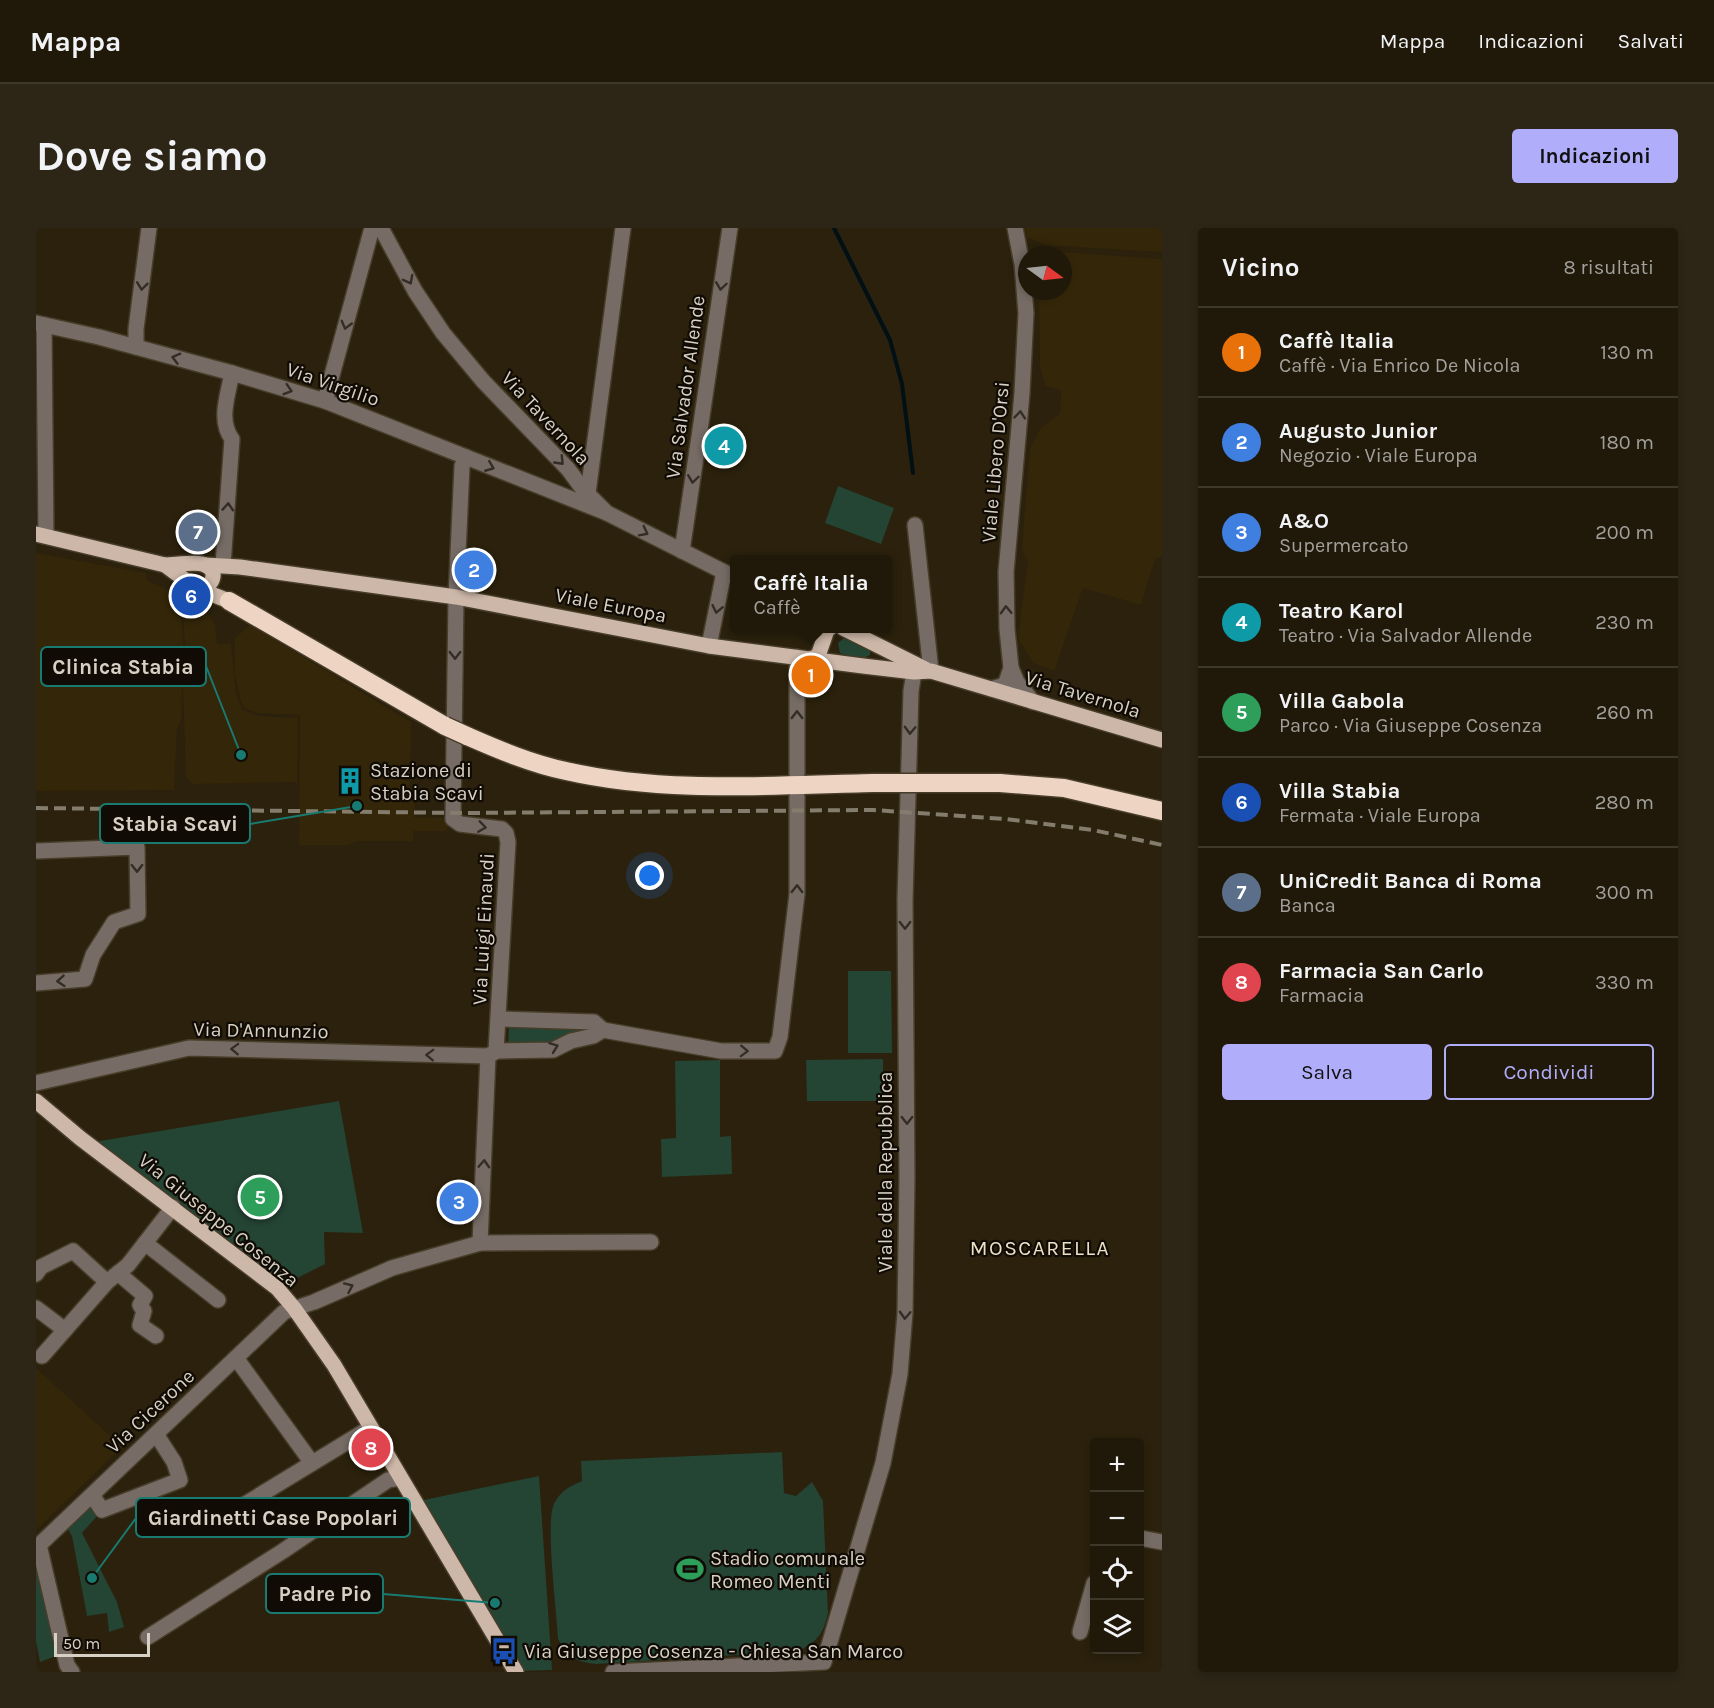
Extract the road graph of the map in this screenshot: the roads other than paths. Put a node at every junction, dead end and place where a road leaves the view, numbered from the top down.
1 (149, 228) edge
2 (372, 228) edge
3 (381, 228) edge
4 (623, 228) edge
5 (729, 228) edge
6 (1016, 228) edge
7 (40, 324) edge
8 (136, 347) junction
9 (232, 373) junction
10 (325, 401) junction
11 (466, 457) junction
12 (588, 493) junction
13 (607, 513) junction
14 (915, 525) dead end
15 (41, 535) edge
16 (682, 551) junction
17 (206, 575) junction
18 (729, 575) edge
19 (456, 597) junction
20 (229, 601) joint
21 (826, 633) edge
22 (854, 633) edge
23 (871, 641) junction
24 (709, 646) junction
25 (815, 657) junction
26 (863, 666) junction
27 (1011, 668) junction
28 (930, 671) junction
29 (914, 672) junction
30 (991, 689) junction
31 (1033, 702) junction
32 (1162, 741) edge
33 (797, 774) dead end
34 (797, 796) dead end
35 (1162, 811) edge
36 (36, 850) edge
37 (36, 983) edge
38 (500, 1019) junction
39 (603, 1030) junction
40 (492, 1054) junction
41 (36, 1083) edge
42 (36, 1101) edge
43 (173, 1207) junction
44 (145, 1242) junction
45 (651, 1242) dead end
46 (480, 1243) junction
47 (36, 1274) edge
48 (113, 1278) junction
49 (218, 1300) dead end
50 (36, 1308) edge
51 (294, 1308) junction
52 (65, 1330) junction
53 (156, 1336) dead end
54 (42, 1356) dead end
55 (236, 1358) junction
56 (370, 1428) junction
57 (156, 1434) junction
58 (312, 1464) junction
59 (400, 1478) junction
60 (92, 1495) junction
61 (142, 1495) junction
62 (214, 1523) dead end
63 (152, 1524) dead end
64 (1144, 1539) edge
65 (1162, 1542) edge
66 (38, 1547) edge
67 (1090, 1599) edge
68 (1080, 1632) dead end
69 (148, 1636) dead end
70 (672, 1671) edge
71 (72, 1672) edge
72 (516, 1672) edge
73 (613, 1672) edge

1 -> 8 street
2 -> 10 street
3 -> 12 street, Via Tavernola
4 - 12 street
5 -> 16 street, Via Salvador Allende
27 -> 6 street, Viale Libero D'Orsi
7 - 8 street, Via Virgilio
7 - 15 street
9 -> 8 street, Via Virgilio
9 -> 10 street, Via Virgilio
17 -> 9 street
10 - 11 street, Via Virgilio
11 -> 13 street, Via Virgilio
11 - 19 street
12 - 13 street, Via Tavernola
13 -> 16 street, Via Tavernola
14 - 28 street
15 - 17 main road
16 - 18 street, Via Tavernola
17 - 19 main road, Viale Europa
17 - 20 main road
18 -> 24 street
19 - 24 main road, Viale Europa
19 -> 38 street, Via Luigi Einaudi
20 - 35 highway, bridge
21 - 25 main road
22 - 23 main road
23 - 26 main road
23 - 28 main road
24 - 25 main road, Viale Europa
25 - 26 main road, Viale Europa
33 -> 25 street
26 - 29 main road, Viale Europa
27 - 30 street
27 - 31 street
28 - 29 main road, Viale Europa
28 - 30 main road, Viale Europa
29 -> 70 street, Viale della Repubblica
30 - 31 main road, Via Tavernola
31 - 32 main road, Via Tavernola
39 -> 34 street
36 -> 37 street
38 - 39 street
38 - 40 street
40 -> 39 street, Via D'Annunzio
40 -> 41 street, Via D'Annunzio
46 -> 40 street
42 - 43 main road, Via Giuseppe Cosenza
43 - 44 street
43 - 51 main road, Via Giuseppe Cosenza
44 - 48 street
44 - 49 street
45 - 46 street, Via Cicerone
51 -> 46 street, Via Cicerone
47 - 48 street
48 - 52 street
48 - 53 street
50 - 52 street
51 - 55 street, Via Cicerone
51 - 56 main road, Via Giuseppe Cosenza
52 - 54 street
55 - 57 street, Via Cicerone
55 - 58 street
56 - 58 street
56 - 59 main road, Via Giuseppe Cosenza
57 - 60 street, Via Cicerone
57 - 61 street
58 - 62 street
59 - 69 street
59 - 72 main road, Via Giuseppe Cosenza
60 - 61 street
60 - 66 street, Via Cicerone
61 - 63 street
64 - 65 street
66 - 71 street
67 - 68 street
70 - 73 street

